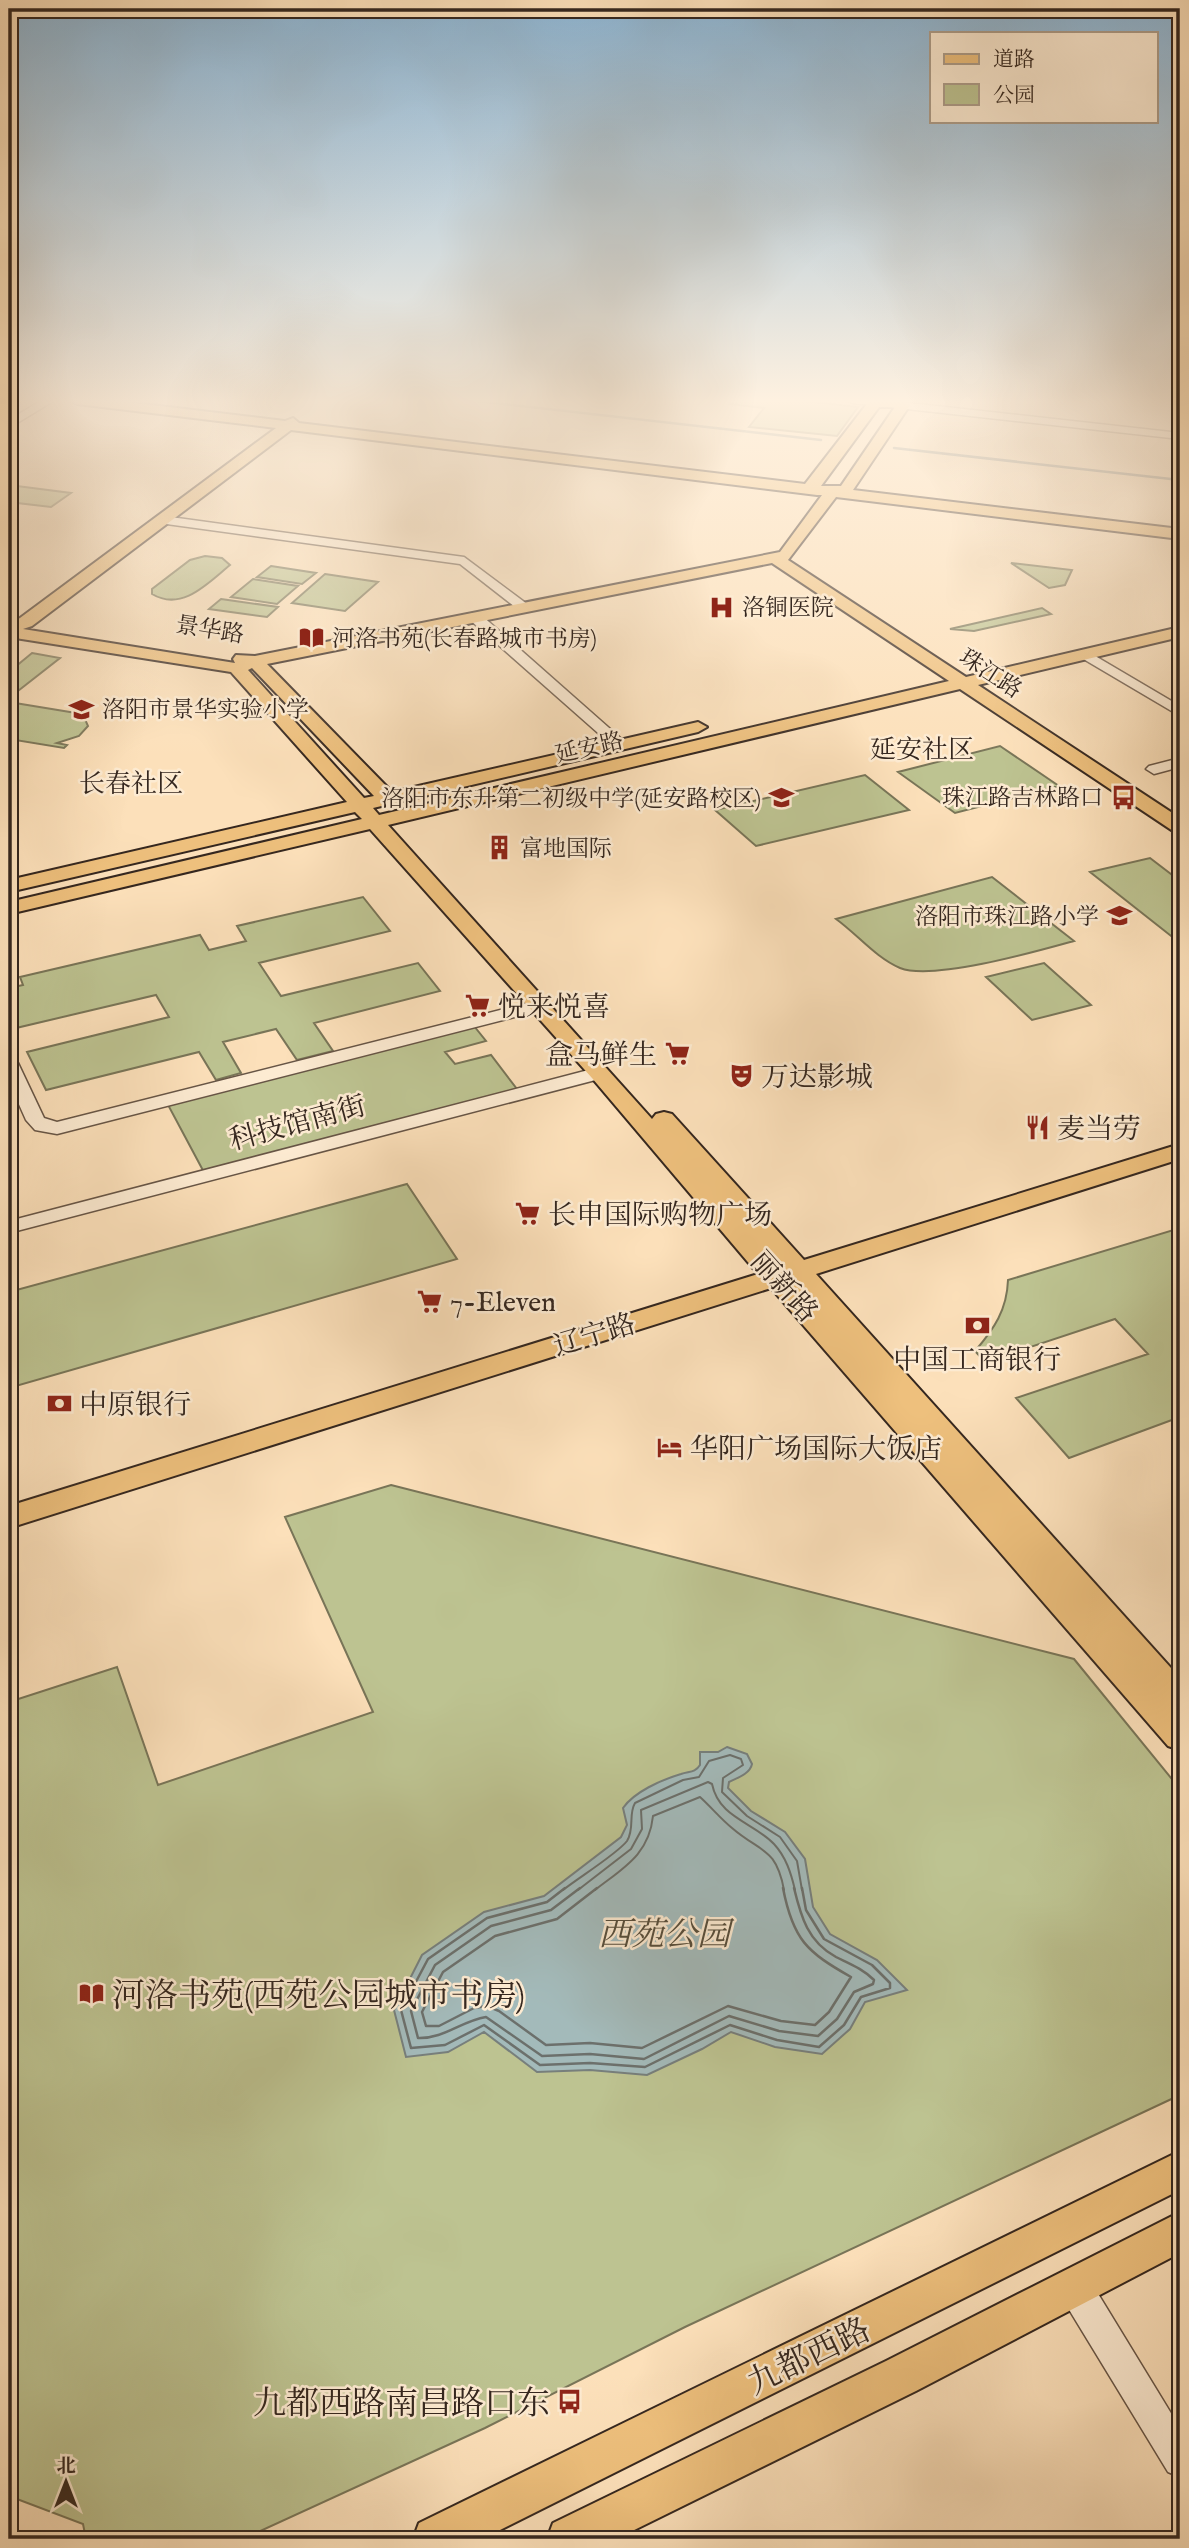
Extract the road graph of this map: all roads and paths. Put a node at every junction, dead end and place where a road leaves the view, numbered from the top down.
1 (801, 519) edge
2 (1078, 519) edge
3 (163, 520) joint
4 (1180, 531) edge
5 (780, 557) junction
6 (524, 607) junction
7 (1180, 615) edge
8 (475, 617) junction
9 (13, 631) edge
10 (1180, 632) edge
11 (1085, 654) junction
12 (255, 661) junction
13 (237, 668) junction
14 (957, 676) junction
15 (1180, 697) edge
16 (1162, 701) junction
17 (1180, 712) edge
18 (620, 745) junction
19 (1180, 762) edge
20 (1154, 769) dead end
21 (359, 805) junction
22 (386, 814) junction
23 (1180, 817) edge
24 (1180, 827) edge
25 (9, 886) edge
26 (9, 908) edge
27 (540, 1005) junction
28 (9, 1063) edge
29 (600, 1073) junction
30 (1180, 1139) edge
31 (1180, 1151) edge
32 (9, 1227) edge
33 (782, 1269) junction
34 (9, 1499) edge
35 (9, 1517) edge
36 (1180, 1700) edge
37 (1180, 1737) edge
38 (1180, 2170) edge
39 (1180, 2232) edge
40 (1074, 2287) junction
41 (1180, 2460) edge
42 (435, 2539) edge
43 (569, 2539) edge

1 - 5 main road
2 - 4 main road
3 - 6 street
3 - 9 main road
5 - 6 main road
5 - 14 main road, 珠江路
6 - 8 main road
7 - 14 main road, 延安路
8 - 12 main road
8 - 18 street
9 - 12 main road, 景华路
9 - 13 main road, 景华路
10 - 11 main road, 延安路
11 - 14 main road, 延安路
11 - 16 street
12 - 13 main road
12 - 22 main road, 景华路
13 - 21 main road, 景华路
14 - 18 main road, 延安路
14 - 22 main road, 延安路
14 - 23 main road, 珠江路
14 - 24 main road, 珠江路
15 - 16 street
16 - 17 street
18 - 22 main road, 延安路
19 - 20 street
21 - 22 main road, 丽新路
21 - 25 main road
22 - 26 main road, 延安路
22 - 27 main road, 丽新路
22 - 33 main road, 丽新路
27 - 28 street
27 - 29 main road, 丽新路
29 - 32 street, 科技馆南街
29 - 33 main road, 丽新路
30 - 33 main road, 辽宁路
31 - 33 main road, 辽宁路
33 - 34 main road, 辽宁路
33 - 35 main road, 辽宁路
33 - 36 main road, 丽新路
33 - 37 main road, 丽新路
38 - 42 main road, 九都西路
39 - 40 main road, 九都西路
40 - 41 street
40 - 43 main road, 九都西路

